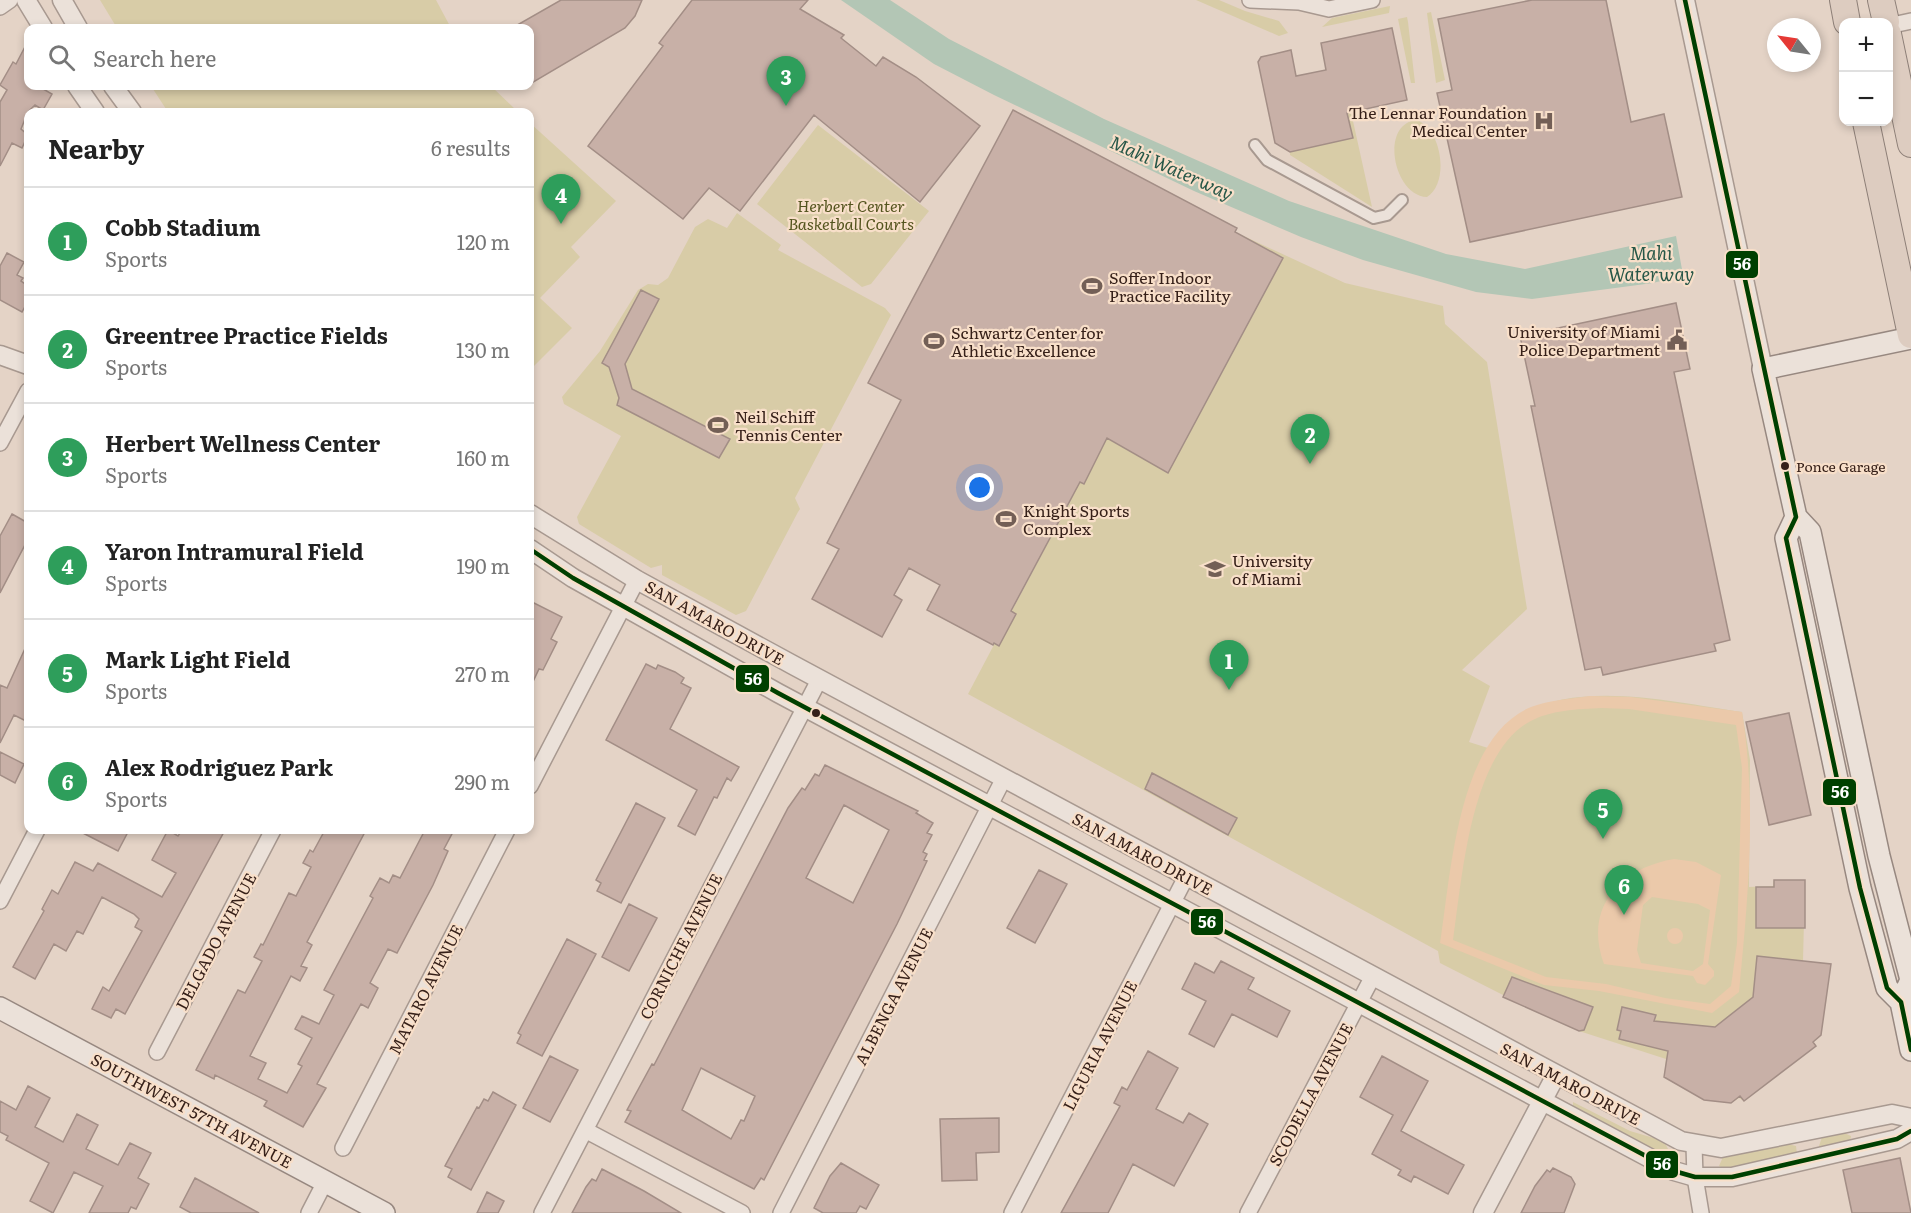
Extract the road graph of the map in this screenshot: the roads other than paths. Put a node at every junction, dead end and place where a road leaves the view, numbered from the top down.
1 (10, 0) edge
2 (26, 0) edge
3 (62, 0) edge
4 (1250, 0) edge
5 (1372, 0) edge
6 (1685, 0) edge
7 (1843, 0) edge
8 (1881, 0) edge
9 (1301, 1) edge
10 (0, 7) edge
11 (1846, 18) edge
12 (1886, 18) edge
13 (1911, 21) edge
14 (1893, 23) edge
15 (41, 24) edge
16 (76, 24) edge
17 (1893, 58) edge
18 (81, 90) edge
19 (116, 90) edge
20 (92, 108) edge
21 (129, 108) edge
22 (1867, 126) edge
23 (1911, 144) edge
24 (1255, 145) dead end
25 (1402, 200) dead end
26 (1911, 337) edge
27 (0, 355) edge
28 (24, 364) edge
29 (1763, 369) junction
30 (24, 398) edge
31 (0, 443) edge
32 (534, 516) edge
33 (534, 552) edge
34 (637, 580) junction
35 (623, 607) junction
36 (819, 680) junction
37 (805, 707) junction
38 (534, 778) edge
39 (1004, 778) junction
40 (991, 805) junction
41 (35, 834) edge
42 (271, 834) edge
43 (505, 834) edge
44 (1186, 877) junction
45 (0, 901) edge
46 (1173, 902) junction
47 (1373, 976) junction
48 (1359, 1002) junction
49 (0, 1008) edge
50 (1911, 1050) edge
51 (157, 1052) dead end
52 (1556, 1075) junction
53 (1542, 1101) junction
54 (1911, 1118) edge
55 (585, 1130) junction
56 (1911, 1131) edge
57 (1694, 1145) junction
58 (343, 1148) dead end
59 (1695, 1177) junction
60 (325, 1182) junction
61 (309, 1213) edge
62 (384, 1213) edge
63 (542, 1213) edge
64 (742, 1213) edge
65 (781, 1213) edge
66 (1012, 1213) edge
67 (1248, 1213) edge
68 (1483, 1213) edge
69 (1701, 1213) edge

1 - 10 street
2 - 15 street
3 - 16 street
4 - 9 street
5 - 9 street
6 - 29 street
7 - 11 highway
8 - 12 highway
13 - 14 street
17 - 23 highway
18 - 20 street
19 - 21 street
22 - 26 highway
24 - 25 street
26 - 29 main road
27 - 28 street
29 - 50 main road
30 - 31 street
32 - 34 street, SAN AMARO DRIVE
33 - 35 street, SAN AMARO DRIVE
34 - 35 street
34 - 36 street, SAN AMARO DRIVE
35 - 37 street, SAN AMARO DRIVE
35 - 38 street
36 - 37 street, CORNICHE AVENUE
36 - 39 street, SAN AMARO DRIVE
37 - 40 street, SAN AMARO DRIVE
37 - 55 street, CORNICHE AVENUE
39 - 40 street, ALBENGA AVENUE
39 - 44 street, SAN AMARO DRIVE
40 - 46 street, SAN AMARO DRIVE
40 - 65 street, ALBENGA AVENUE
41 - 45 street
42 - 51 street, DELGADO AVENUE
43 - 58 street, MATARO AVENUE
44 - 46 street, LIGURIA AVENUE
44 - 47 street, SAN AMARO DRIVE
46 - 48 street, SAN AMARO DRIVE
46 - 66 street, LIGURIA AVENUE
47 - 48 street, SCODELLA AVENUE
47 - 52 street, SAN AMARO DRIVE
48 - 53 street, SAN AMARO DRIVE
48 - 67 street, SCODELLA AVENUE
49 - 60 main road, SOUTHWEST 57TH AVENUE
52 - 53 street
52 - 57 street, SAN AMARO DRIVE
53 - 59 street, SAN AMARO DRIVE
53 - 68 street
54 - 57 street, SAN AMARO DRIVE
55 - 63 street, CORNICHE AVENUE
55 - 64 street
56 - 59 street, SAN AMARO DRIVE
57 - 59 street
59 - 69 street
60 - 61 street
60 - 62 main road, SOUTHWEST 57TH AVENUE

